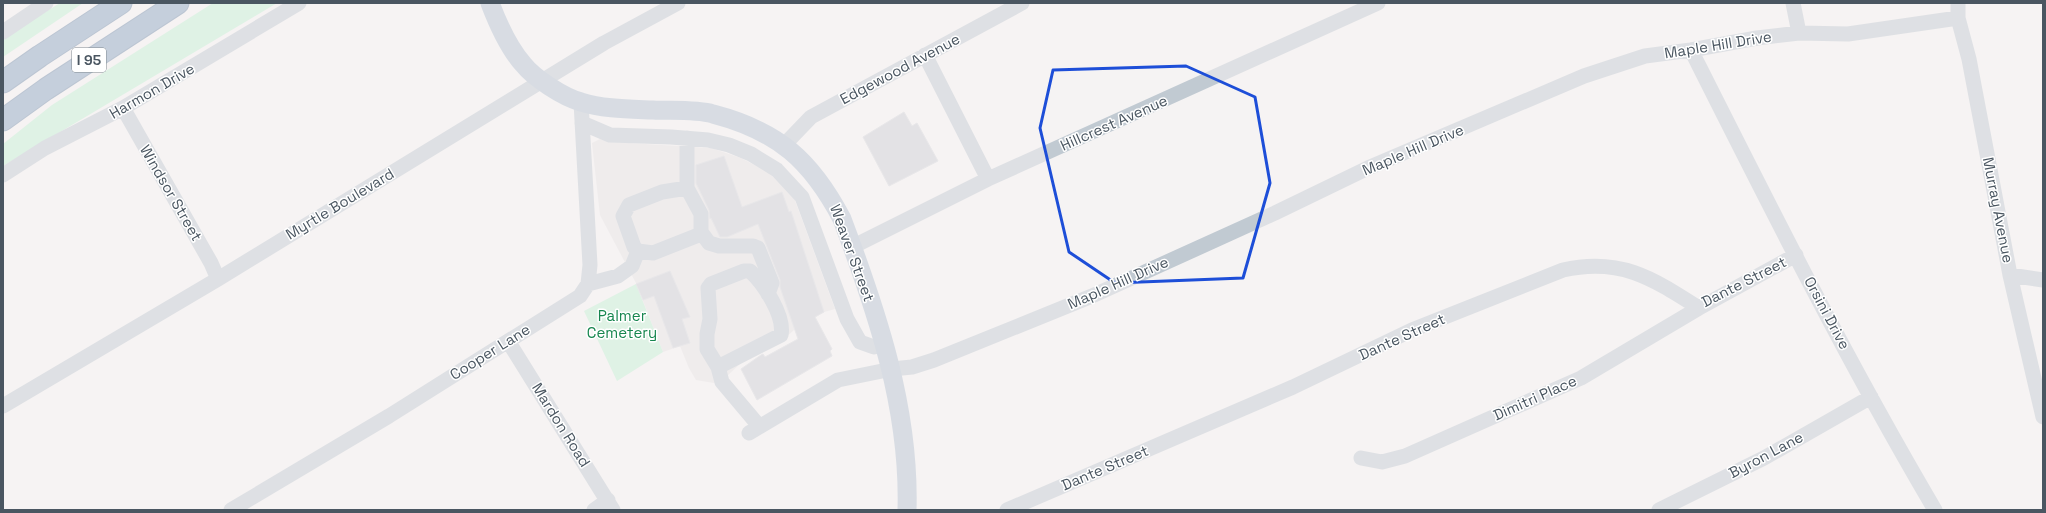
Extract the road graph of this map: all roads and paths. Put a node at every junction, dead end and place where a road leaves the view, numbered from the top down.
1 (46, 3) edge
2 (121, 3) edge
3 (178, 3) edge
4 (299, 3) edge
5 (490, 3) edge
6 (678, 3) edge
7 (1022, 3) edge
8 (1378, 3) edge
9 (1793, 3) edge
10 (1958, 10) edge
11 (3, 32) edge
12 (1799, 33) junction
13 (1691, 50) junction
14 (925, 55) junction
15 (542, 80) junction
16 (3, 82) edge
17 (581, 102) junction
18 (123, 108) junction
19 (3, 120) edge
20 (582, 122) junction
21 (687, 138) junction
22 (784, 144) junction
23 (3, 175) edge
24 (988, 180) junction
25 (687, 188) junction
26 (700, 232) junction
27 (852, 247) junction
28 (638, 251) junction
29 (1796, 255) junction
30 (2010, 275) junction
31 (218, 279) junction
32 (2043, 280) edge
33 (588, 284) junction
34 (768, 294) junction
35 (1699, 308) junction
36 (508, 341) junction
37 (884, 345) junction
38 (718, 367) junction
39 (892, 369) junction
40 (1871, 397) junction
41 (3, 406) edge
42 (2043, 417) edge
43 (1361, 458) dead end
44 (610, 505) edge
45 (231, 510) edge
46 (594, 510) edge
47 (907, 510) edge
48 (1007, 510) edge
49 (1659, 510) edge
50 (1935, 510) edge

1 - 11 street
2 - 16 highway, I 95
3 - 19 highway, I 95
4 - 18 street, Harmon Drive
5 - 15 main road, Weaver Street
6 - 15 street, Myrtle Boulevard
7 - 14 street, Edgewood Avenue
8 - 24 street, Hillcrest Avenue
9 - 12 street
10 - 12 street, Maple Hill Drive
10 - 30 street, Murray Avenue
12 - 13 street, Maple Hill Drive
13 - 29 street, Orsini Drive
13 - 39 street, Maple Hill Drive
14 - 22 street, Edgewood Avenue
14 - 24 street
15 - 17 main road, Weaver Street
15 - 31 street, Myrtle Boulevard
17 - 20 street
17 - 22 main road, Weaver Street
18 - 23 street, Harmon Drive
18 - 31 street, Windsor Street
20 - 21 street
20 - 33 street
21 - 25 street
21 - 37 street
22 - 27 main road, Weaver Street
24 - 27 street, Hillcrest Avenue
25 - 26 street
25 - 28 street
26 - 28 street
26 - 34 street
27 - 37 main road, Weaver Street
28 - 33 street
29 - 35 street, Dante Street
29 - 40 street, Orsini Drive
30 - 32 street
30 - 42 street, Murray Avenue
31 - 41 street, Myrtle Boulevard
33 - 36 street, Cooper Lane
34 - 38 street
34 - 38 street
35 - 43 street, Dimitri Place
35 - 48 street, Dante Street
36 - 44 street, Mardon Road
36 - 45 street, Cooper Lane
37 - 39 main road, Weaver Street
38 - 39 street, Maple Hill Drive
39 - 47 main road, Weaver Street
40 - 49 street, Byron Lane
40 - 50 street, Orsini Drive
44 - 46 street

